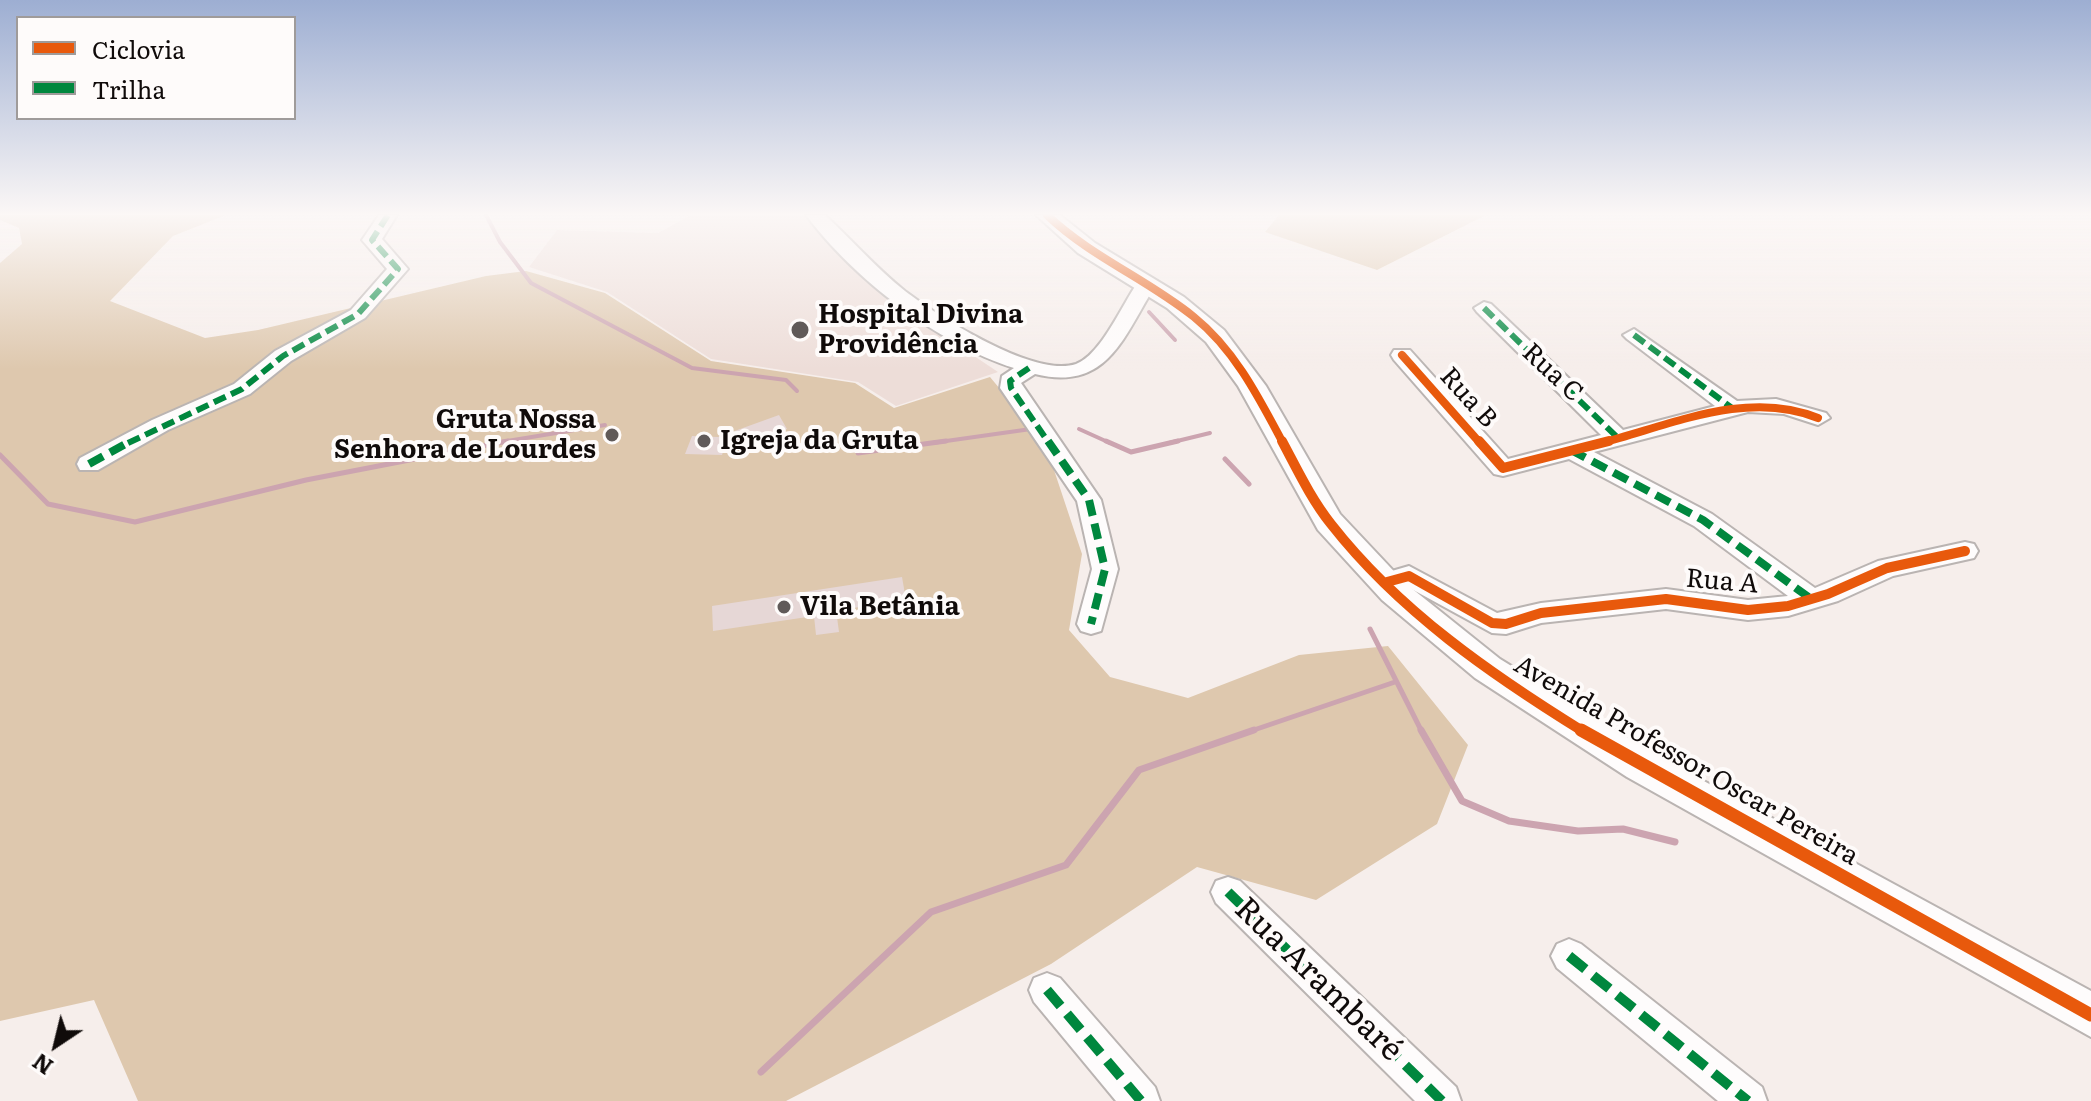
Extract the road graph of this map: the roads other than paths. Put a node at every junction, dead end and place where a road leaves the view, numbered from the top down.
1 (396, 266) edge
2 (868, 266) edge
3 (1115, 266) edge
4 (1145, 286) junction
5 (1484, 308) dead end
6 (1634, 335) dead end
7 (1402, 355) dead end
8 (1029, 368) junction
9 (1732, 408) junction
10 (1818, 418) dead end
11 (1619, 439) junction
12 (1571, 450) junction
13 (89, 464) dead end
14 (1965, 551) dead end
15 (1387, 582) junction
16 (1811, 599) junction
17 (1091, 624) dead end
18 (1228, 892) dead end
19 (1569, 956) dead end
20 (1047, 990) dead end
21 (2091, 1015) edge
22 (1141, 1101) edge
23 (1442, 1101) edge
24 (1748, 1101) edge

1 - 13 street
2 - 8 street
3 - 4 main road, Avenida Professor Oscar Pereira
4 - 8 street
4 - 15 main road, Avenida Professor Oscar Pereira
5 - 11 street, Rua C
6 - 9 street
7 - 12 street, Rua B
8 - 17 street
9 - 10 street
9 - 11 street
11 - 12 street
12 - 16 street
14 - 16 street, Rua A
15 - 16 street, Rua A
15 - 21 main road, Avenida Professor Oscar Pereira
18 - 23 street, Rua Arambaré
19 - 24 street
20 - 22 street

